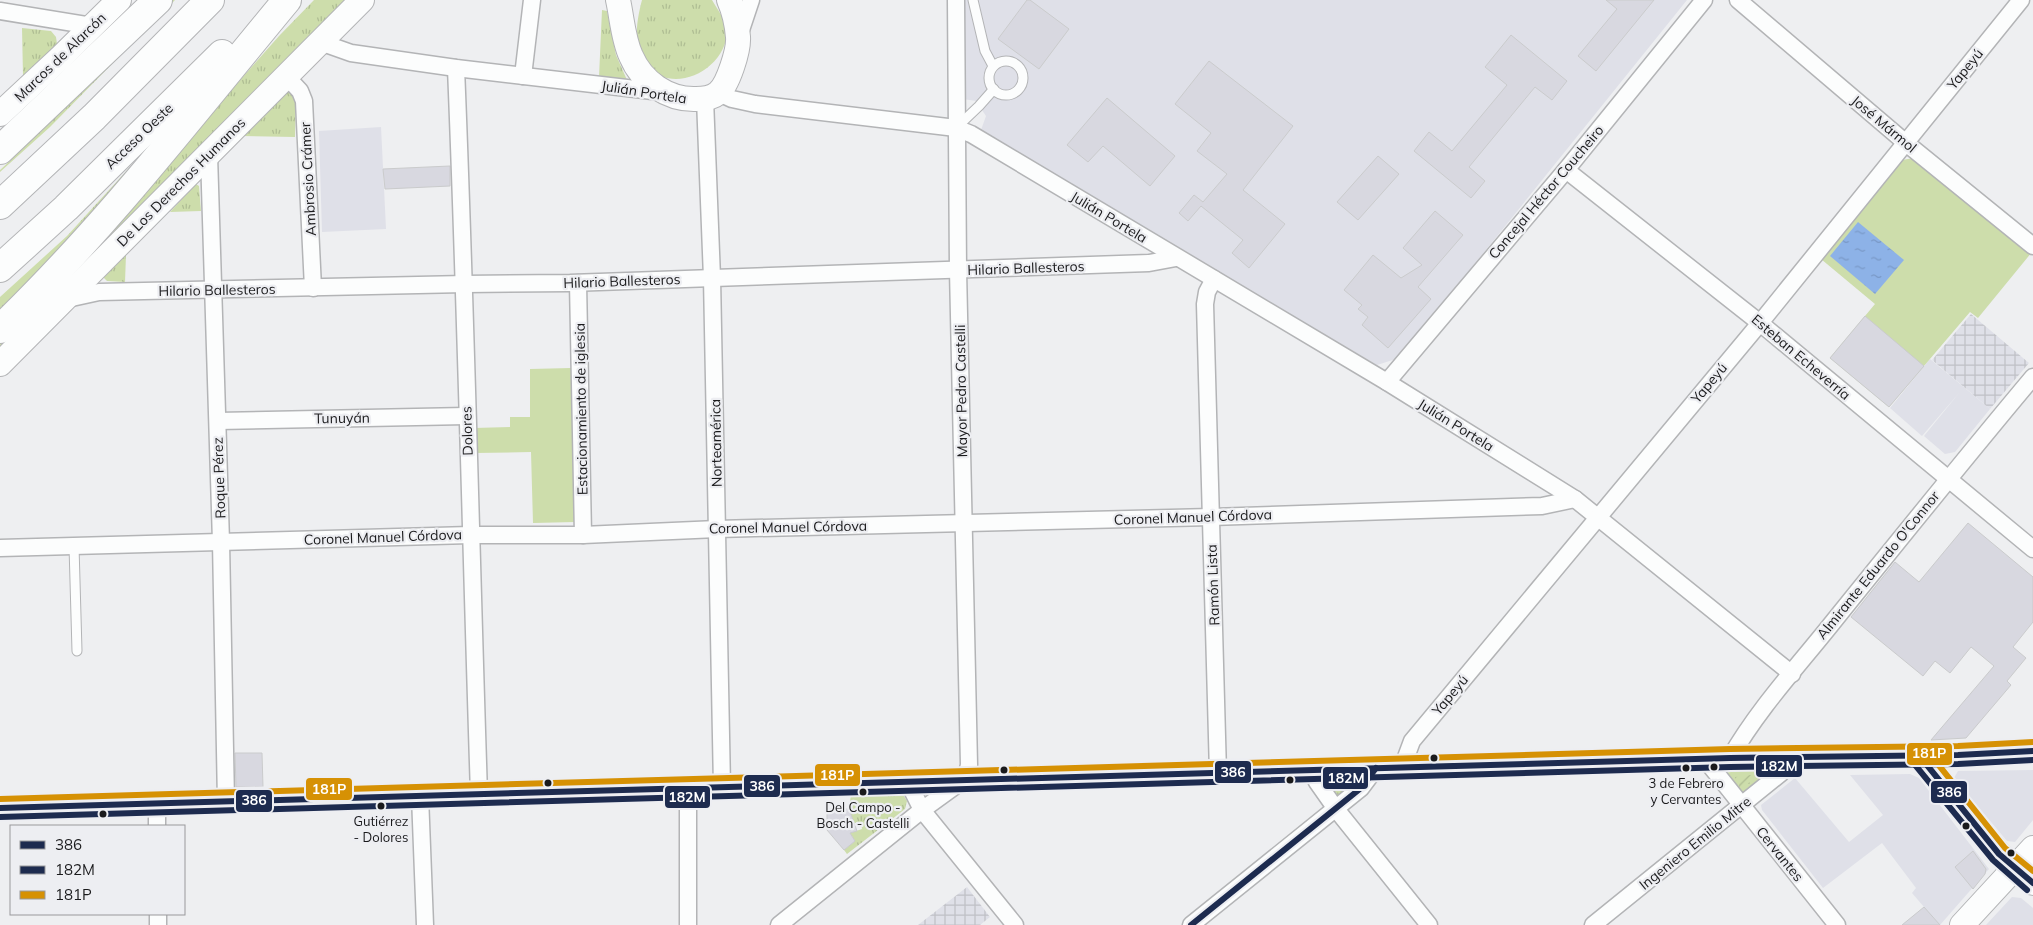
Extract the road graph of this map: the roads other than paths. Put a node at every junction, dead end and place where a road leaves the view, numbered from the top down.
1 (119, 0) edge
2 (158, 0) edge
3 (210, 0) edge
4 (274, 0) edge
5 (287, 0) edge
6 (362, 0) edge
7 (532, 0) edge
8 (618, 0) edge
9 (636, 0) edge
10 (729, 0) edge
11 (751, 0) edge
12 (956, 0) edge
13 (973, 0) edge
14 (1704, 0) edge
15 (1738, 0) edge
16 (2021, 0) edge
17 (0, 11) edge
18 (92, 26) junction
19 (738, 39) junction
20 (626, 41) junction
21 (320, 42) junction
22 (993, 66) junction
23 (456, 68) junction
24 (286, 76) junction
25 (522, 76) junction
26 (994, 89) junction
27 (662, 92) junction
28 (712, 96) junction
29 (0, 114) edge
30 (956, 128) junction
31 (1906, 143) junction
32 (0, 150) edge
33 (209, 155) junction
34 (1566, 170) junction
35 (0, 206) edge
36 (2033, 246) edge
37 (1176, 258) junction
38 (0, 268) edge
39 (958, 270) junction
40 (712, 278) junction
41 (1214, 279) junction
42 (578, 283) junction
43 (464, 284) junction
44 (313, 288) junction
45 (214, 290) junction
46 (67, 298) junction
47 (1760, 323) junction
48 (0, 329) edge
49 (0, 364) edge
50 (2033, 377) edge
51 (1387, 382) junction
52 (466, 416) junction
53 (218, 421) junction
54 (1947, 479) junction
55 (1575, 499) junction
56 (1598, 516) junction
57 (1211, 517) junction
58 (964, 523) junction
59 (717, 529) junction
60 (470, 535) junction
61 (584, 535) junction
62 (221, 542) junction
63 (74, 546) junction
64 (0, 548) edge
65 (2033, 549) edge
66 (77, 651) dead end
67 (1792, 674) junction
68 (2033, 750) edge
69 (1918, 754) junction
70 (1792, 757) junction
71 (1730, 758) junction
72 (1705, 759) junction
73 (1376, 768) junction
74 (1402, 768) junction
75 (1311, 770) junction
76 (1218, 773) junction
77 (962, 780) junction
78 (908, 782) junction
79 (722, 787) junction
80 (688, 788) junction
81 (479, 794) junction
82 (420, 796) junction
83 (226, 802) junction
84 (1742, 805) junction
85 (0, 808) edge
86 (1336, 809) junction
87 (922, 810) junction
88 (157, 815) edge
89 (2033, 848) edge
90 (2014, 868) junction
91 (2033, 883) edge
92 (425, 925) edge
93 (688, 925) edge
94 (779, 925) edge
95 (1015, 925) edge
96 (1191, 925) edge
97 (1429, 925) edge
98 (1593, 925) edge
99 (1837, 925) edge
100 (1962, 925) edge

1 - 18 main road, Marcos de Alarcón
2 - 32 highway
3 - 35 highway
4 - 38 highway, Acceso Oeste
5 - 48 highway
6 - 21 main road, De Los Derechos Humanos
7 - 25 street
8 - 20 main road
9 - 20 main road
10 - 19 main road
11 - 19 street, Norteamérica
12 - 30 street, Mayor Pedro Castelli
13 - 22 lane
14 - 34 street, Concejal Héctor Coucheiro
15 - 31 street, José Mármol
16 - 31 street, Yapeyú
17 - 18 street
18 - 29 main road, Marcos de Alarcón
19 - 28 main road, Norteamérica
20 - 27 main road
21 - 23 street, Julián Portela
21 - 24 main road, De Los Derechos Humanos
22 - 26 lane
22 - 26 lane
23 - 25 street, Julián Portela
23 - 43 street, Dolores
24 - 33 main road, De Los Derechos Humanos
24 - 44 street, Ambrosio Crámer
25 - 27 street, Julián Portela
26 - 30 lane
27 - 28 main road, Julián Portela
28 - 30 street, Julián Portela
28 - 40 street, Norteamérica
30 - 37 street, Julián Portela
30 - 39 street, Mayor Pedro Castelli
31 - 36 street, José Mármol
31 - 47 street, Yapeyú
33 - 45 street, Roque Pérez
33 - 46 main road, De Los Derechos Humanos
34 - 47 street, Esteban Echeverría
34 - 51 street, Concejal Héctor Coucheiro
37 - 39 street, Hilario Ballesteros
37 - 41 street, Julián Portela
39 - 40 street, Hilario Ballesteros
39 - 58 street, Mayor Pedro Castelli
40 - 42 street, Hilario Ballesteros
40 - 59 street, Norteamérica
41 - 51 street, Julián Portela
41 - 57 street, Ramón Lista
42 - 43 street, Hilario Ballesteros
42 - 61 street, Estacionamiento de iglesia
43 - 44 street, Hilario Ballesteros
43 - 52 street, Dolores
44 - 45 street, Hilario Ballesteros
45 - 46 street, Hilario Ballesteros
45 - 53 street, Roque Pérez
46 - 49 main road, De Los Derechos Humanos
47 - 54 street, Esteban Echeverría
47 - 56 street, Yapeyú
50 - 54 street, Almirante Eduardo O'Connor
51 - 55 street, Julián Portela
52 - 53 street, Tunuyán
52 - 60 street, Dolores
53 - 62 street, Roque Pérez
54 - 65 street, Esteban Echeverría
54 - 67 street, Almirante Eduardo O'Connor
55 - 56 street, Julián Portela
55 - 57 street, Coronel Manuel Córdova
56 - 67 street, Julián Portela
56 - 74 street, Yapeyú
57 - 58 street, Coronel Manuel Córdova
57 - 76 street, Ramón Lista
58 - 59 street, Coronel Manuel Córdova
58 - 77 street, Mayor Pedro Castelli
59 - 61 street, Coronel Manuel Córdova
59 - 79 street, Norteamérica
60 - 61 street, Coronel Manuel Córdova
60 - 62 street, Coronel Manuel Córdova
60 - 81 street, Dolores
62 - 63 street, Coronel Manuel Córdova
62 - 83 street, Roque Pérez
63 - 64 street, Coronel Manuel Córdova
63 - 66 lane
67 - 71 street, Almirante Eduardo O'Connor
68 - 69 main road
69 - 70 main road
69 - 90 main road
70 - 71 main road
70 - 84 street, Ingeniero Emilio Mitre
71 - 72 main road
72 - 74 main road
72 - 84 street, Cervantes
73 - 74 main road
73 - 75 main road
73 - 86 street
75 - 76 main road
75 - 86 street
76 - 77 main road
77 - 78 main road
77 - 87 street
78 - 79 main road
78 - 87 street
79 - 80 main road
80 - 81 main road
80 - 93 street
81 - 82 main road
82 - 83 main road
82 - 92 street
83 - 88 main road
84 - 98 street, Ingeniero Emilio Mitre
84 - 99 street, Cervantes
85 - 88 main road
86 - 96 street
86 - 97 street
87 - 94 street
87 - 95 street
89 - 90 main road
90 - 91 main road
90 - 100 main road

